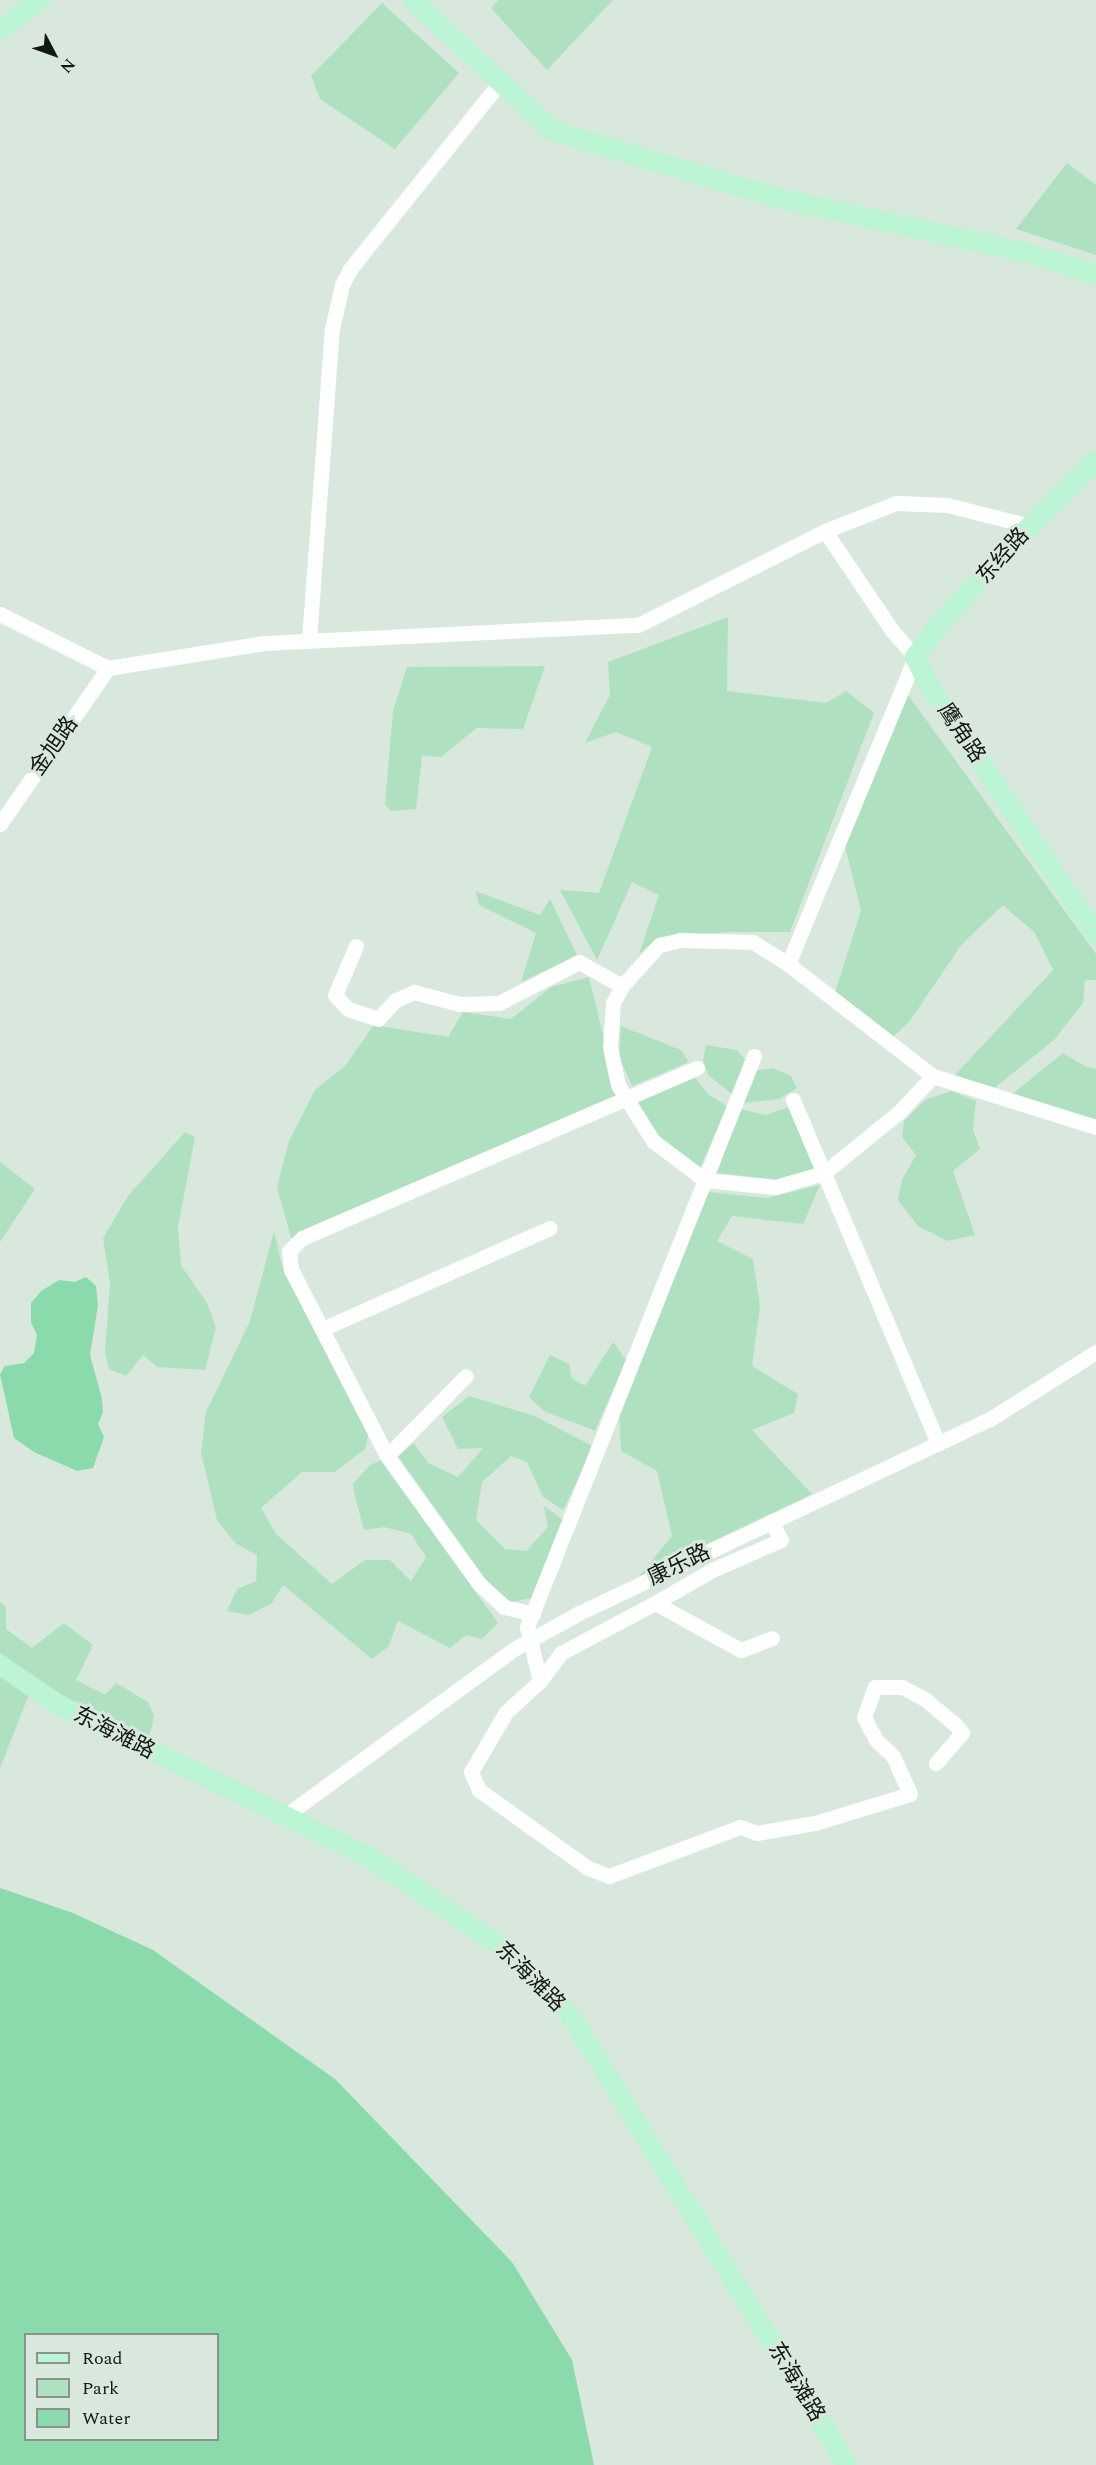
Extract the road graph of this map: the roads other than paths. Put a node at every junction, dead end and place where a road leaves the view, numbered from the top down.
1 (42, 0) edge
2 (412, 0) edge
3 (0, 30) edge
4 (500, 84) junction
5 (1096, 274) edge
6 (1096, 461) edge
7 (1029, 526) junction
8 (825, 531) junction
9 (0, 614) edge
10 (309, 640) junction
11 (915, 657) junction
12 (108, 668) junction
13 (0, 824) edge
14 (1096, 935) edge
15 (356, 946) dead end
16 (788, 964) junction
17 (622, 986) junction
18 (754, 1056) dead end
19 (697, 1068) dead end
20 (933, 1076) junction
21 (626, 1096) junction
22 (793, 1100) dead end
23 (1096, 1127) edge
24 (824, 1173) junction
25 (705, 1180) junction
26 (550, 1228) dead end
27 (322, 1329) junction
28 (1096, 1352) edge
29 (466, 1376) dead end
30 (938, 1444) junction
31 (387, 1456) junction
32 (771, 1521) junction
33 (655, 1603) junction
34 (533, 1614) junction
35 (772, 1638) dead end
36 (528, 1641) junction
37 (0, 1665) edge
38 (540, 1682) junction
39 (936, 1763) dead end
40 (285, 1816) junction
41 (847, 2465) edge

1 - 3 main road
2 - 4 main road
4 - 5 main road
4 - 10 street
6 - 7 main road, 东经路
7 - 8 street
7 - 11 main road, 东经路
8 - 10 street
8 - 11 street, 鹰角路
9 - 12 street
10 - 12 street
11 - 14 main road, 鹰角路
11 - 16 street
12 - 13 street, 金旭路
15 - 17 street
16 - 17 street
16 - 20 street
17 - 21 street
18 - 25 street
19 - 21 street
20 - 23 street
20 - 24 street
21 - 25 street
21 - 27 street
22 - 24 street
24 - 25 street
24 - 30 street
25 - 34 street
26 - 27 street
27 - 31 street
28 - 30 street, 康乐路
29 - 31 street
30 - 32 street, 康乐路
31 - 34 street
32 - 33 street
32 - 36 street, 康乐路
33 - 35 street
33 - 38 street
34 - 36 street
36 - 38 street
36 - 40 street, 康乐路
37 - 40 main road, 东海滩路
38 - 39 street
40 - 41 main road, 东海滩路

